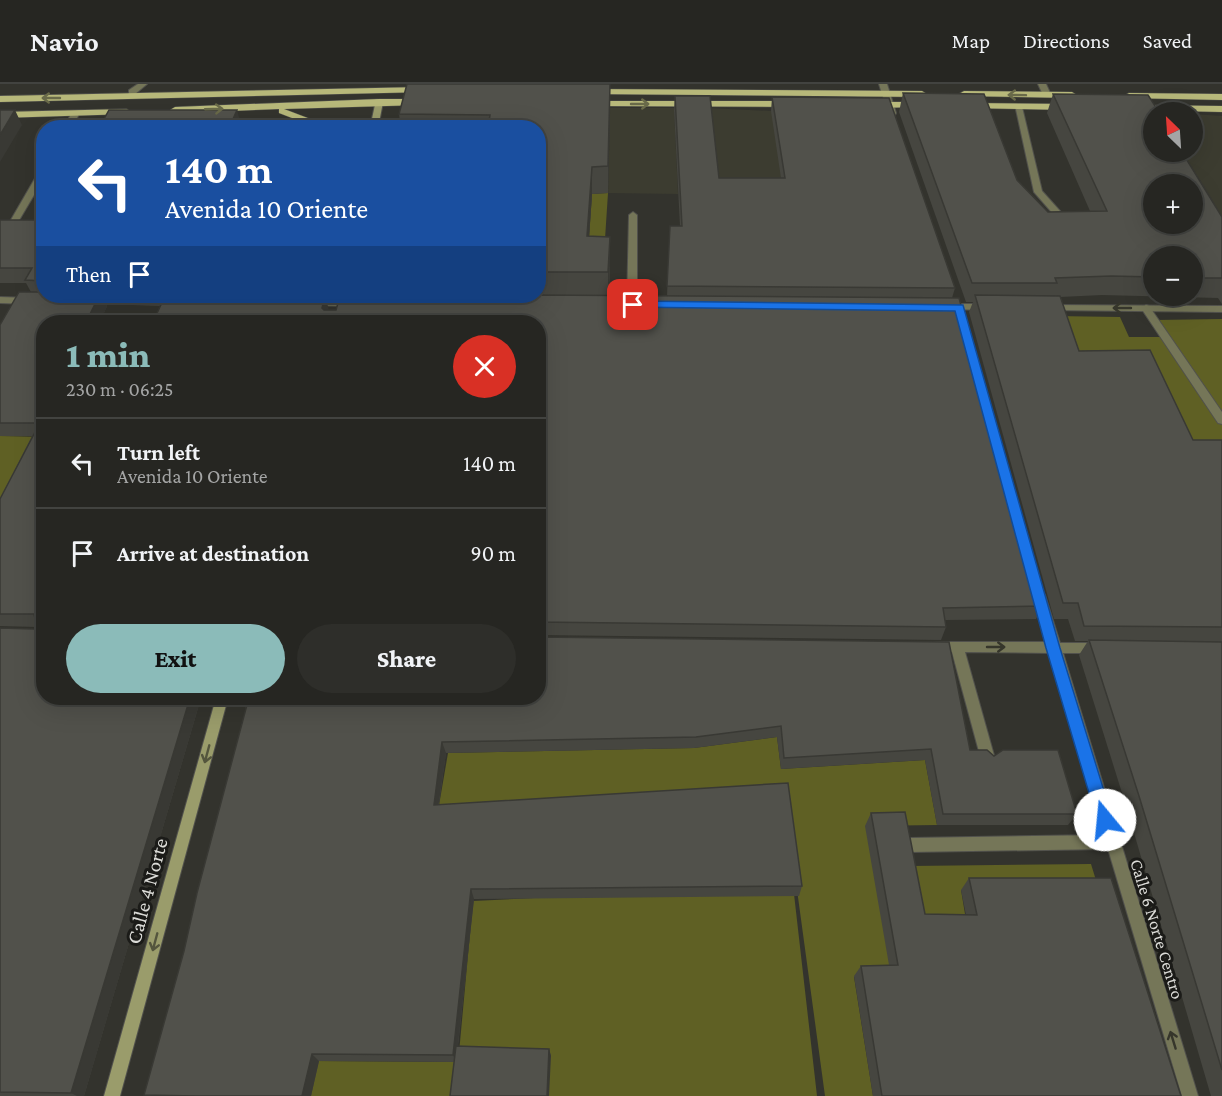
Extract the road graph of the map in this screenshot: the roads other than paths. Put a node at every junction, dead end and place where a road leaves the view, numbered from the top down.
1 (143, 84) edge
2 (168, 84) edge
3 (214, 84) edge
4 (1042, 84) edge
5 (393, 87) edge
6 (435, 90) edge
7 (574, 91) edge
8 (132, 92) junction
9 (886, 94) edge
10 (932, 94) edge
11 (955, 94) edge
12 (178, 95) junction
13 (1047, 95) junction
14 (1082, 96) edge
15 (1117, 96) edge
16 (1222, 97) edge
17 (103, 98) junction
18 (0, 99) edge
19 (380, 102) junction
20 (434, 102) edge
21 (572, 103) edge
22 (796, 104) edge
23 (854, 105) edge
24 (925, 105) edge
25 (960, 106) edge
26 (255, 107) junction
27 (1018, 107) junction
28 (1074, 107) edge
29 (1131, 108) edge
30 (1222, 109) edge
31 (165, 111) edge
32 (143, 112) edge
33 (0, 115) edge
34 (74, 115) junction
35 (72, 120) edge
36 (310, 120) edge
37 (376, 120) edge
38 (897, 128) edge
39 (36, 184) edge
40 (633, 215) dead end
41 (1067, 224) edge
42 (32, 225) edge
43 (0, 300) edge
44 (36, 301) edge
45 (304, 303) edge
46 (363, 303) edge
47 (339, 304) edge
48 (621, 305) edge
49 (633, 305) junction
50 (644, 305) edge
51 (936, 307) edge
52 (994, 307) edge
53 (1041, 308) edge
54 (1146, 308) junction
55 (1222, 309) edge
56 (1222, 420) edge
57 (1035, 580) edge
58 (921, 647) edge
59 (957, 647) junction
60 (1053, 648) junction
61 (1110, 649) edge
62 (220, 705) edge
63 (988, 759) edge
64 (1112, 842) junction
65 (909, 845) edge
66 (112, 1096) edge
67 (1190, 1096) edge

1 - 8 street
2 - 8 main road
3 - 12 main road
4 - 13 street
5 - 6 main road
5 - 12 main road
5 - 19 main road
7 - 9 main road
8 - 17 main road
9 - 10 main road
9 - 23 main road
9 - 24 main road
9 - 38 street
13 -> 11 main road
12 - 17 main road
12 - 34 main road
13 - 14 main road
15 - 16 main road
17 -> 18 main road
19 - 20 main road
19 - 26 main road
19 - 37 main road
21 -> 22 main road
25 - 27 main road
31 -> 26 main road
26 - 36 main road
27 - 28 main road
27 - 41 street
29 - 30 main road
32 - 34 main road
33 - 34 main road
34 - 35 street
39 - 42 street
40 - 49 street
43 - 44 street
45 - 47 street
46 - 47 street
48 - 49 street
49 - 50 street
51 - 52 street
54 -> 53 street
54 - 55 street
54 - 56 street
57 - 60 street, Calle 6 Norte Centro
58 - 59 street
59 -> 60 street
59 - 63 street
60 - 61 street
60 - 64 street, Calle 6 Norte Centro
62 -> 66 main road, Calle 4 Norte
64 - 65 street
67 -> 64 street, Calle 6 Norte Centro

